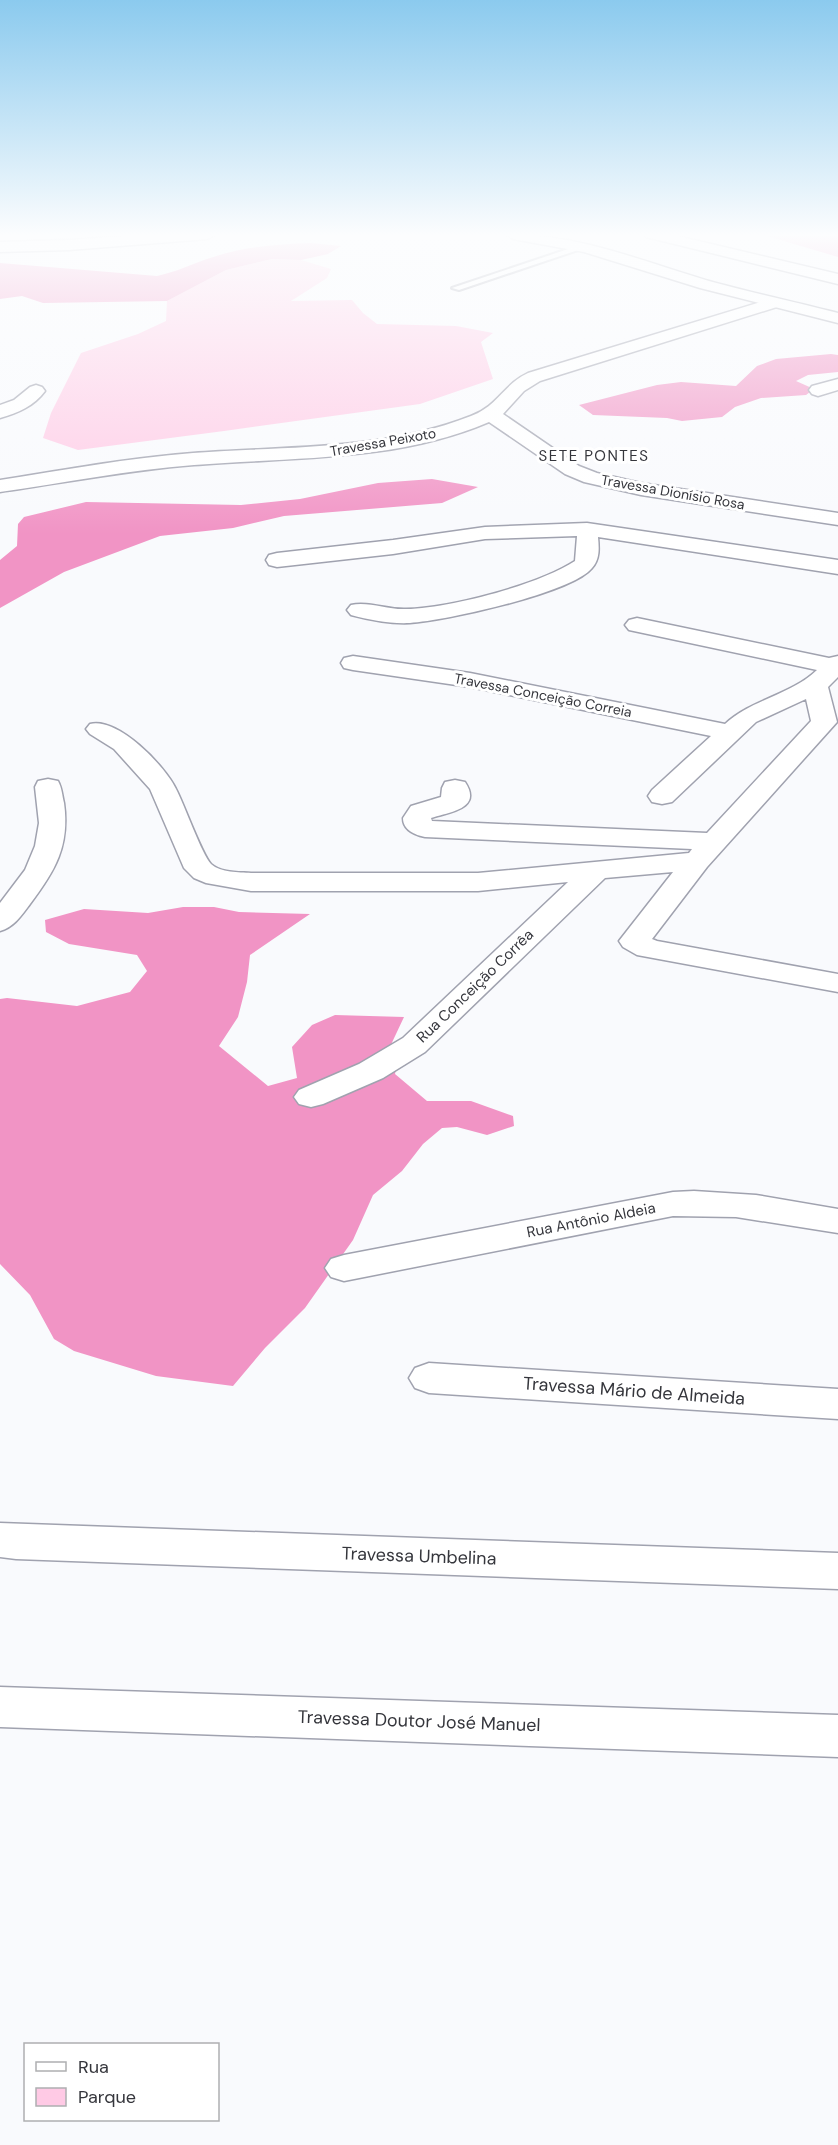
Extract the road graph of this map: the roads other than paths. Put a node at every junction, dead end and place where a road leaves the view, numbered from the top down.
1 (679, 334) edge
2 (838, 384) edge
3 (818, 390) dead end
4 (36, 391) dead end
5 (0, 412) edge
6 (490, 414) junction
7 (0, 486) edge
8 (838, 519) edge
9 (587, 529) junction
10 (277, 560) dead end
11 (838, 567) edge
12 (359, 610) dead end
13 (637, 625) dead end
14 (353, 663) dead end
15 (837, 666) edge
16 (815, 686) junction
17 (99, 729) dead end
18 (732, 734) junction
19 (48, 788) dead end
20 (455, 788) dead end
21 (662, 796) dead end
22 (706, 852) junction
23 (594, 873) junction
24 (0, 922) edge
25 (838, 983) edge
26 (311, 1097) dead end
27 (838, 1221) edge
28 (344, 1268) dead end
29 (429, 1378) dead end
30 (838, 1404) edge
31 (5, 1548) edge
32 (838, 1571) edge
33 (0, 1707) edge
34 (838, 1736) edge

1 - 6 street, Travessa Peixoto
2 - 3 street
4 - 5 street
6 - 7 street, Travessa Peixoto
6 - 8 street, Travessa Dionísio Rosa
9 - 10 street
9 - 11 street
9 - 12 street
13 - 15 street
14 - 18 street, Travessa Conceição Correia
15 - 16 street
16 - 18 street
16 - 22 street
17 - 23 street
18 - 21 street
19 - 24 street
20 - 22 street
22 - 23 street
22 - 25 street
23 - 26 street, Rua Conceição Corrêa
27 - 28 street, Rua Antônio Aldeia
29 - 30 street, Travessa Mário de Almeida
31 - 32 street, Travessa Umbelina
33 - 34 street, Travessa Doutor José Manuel

